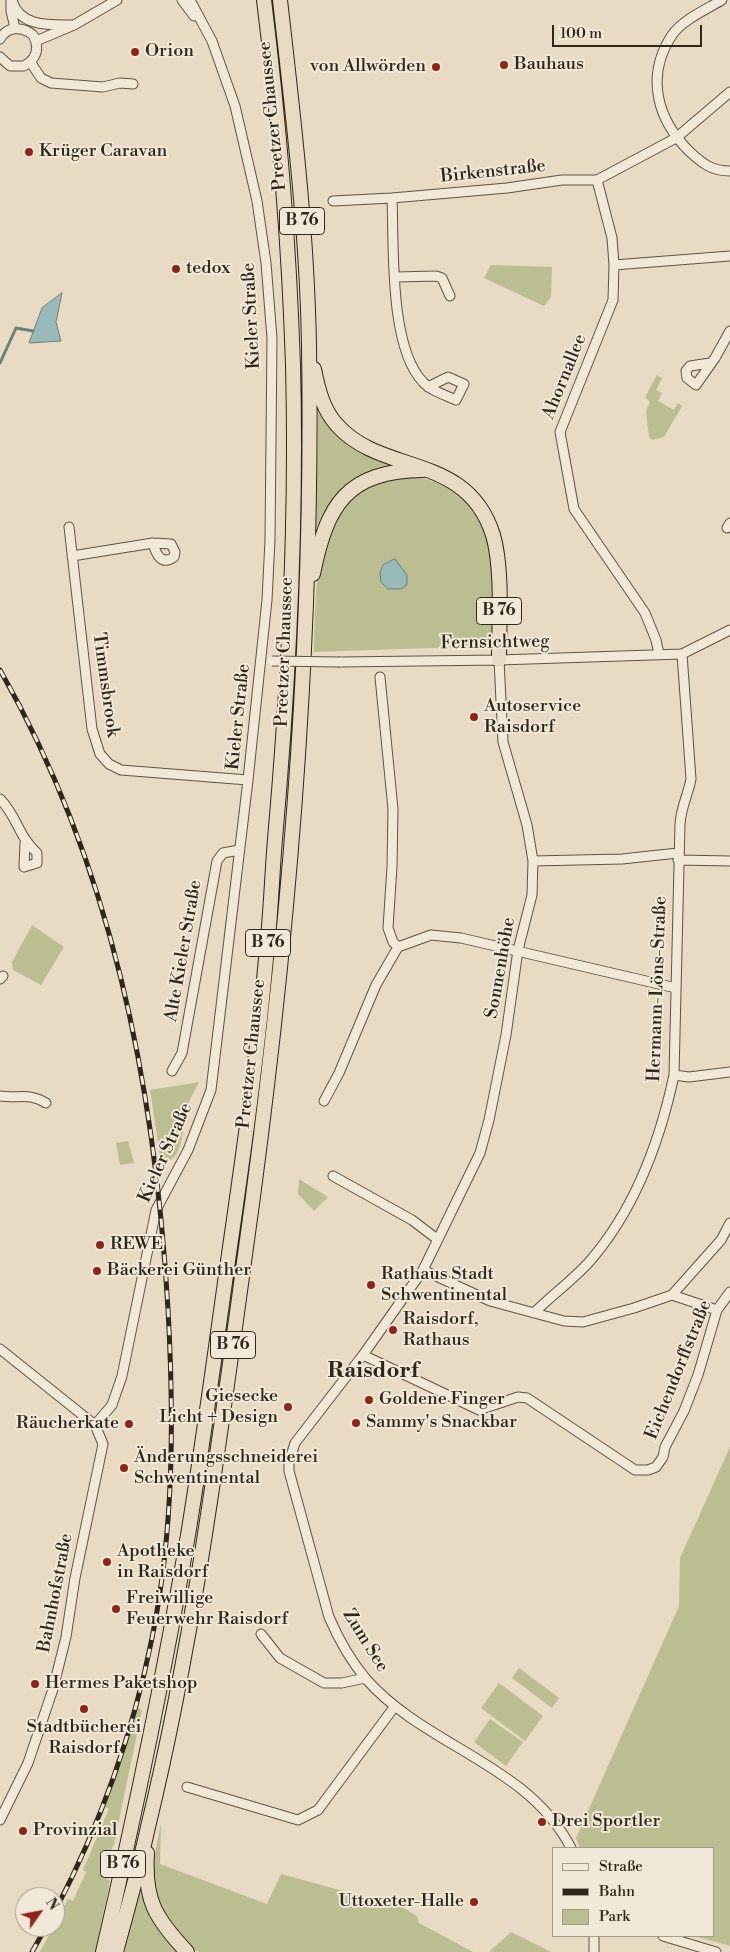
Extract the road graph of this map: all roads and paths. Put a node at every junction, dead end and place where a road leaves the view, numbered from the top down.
1 (12, 0) edge
2 (116, 0) edge
3 (182, 0) edge
4 (190, 0) edge
5 (264, 0) edge
6 (280, 0) edge
7 (722, 0) edge
8 (74, 25) junction
9 (15, 28) junction
10 (210, 38) junction
11 (0, 40) edge
12 (36, 42) junction
13 (0, 56) edge
14 (31, 62) junction
15 (133, 84) dead end
16 (730, 92) edge
17 (676, 138) junction
18 (730, 171) edge
19 (597, 180) junction
20 (392, 198) junction
21 (333, 201) dead end
22 (730, 256) edge
23 (614, 265) junction
24 (396, 277) junction
25 (450, 296) dead end
26 (730, 331) edge
27 (309, 344) junction
28 (710, 363) dead end
29 (428, 387) dead end
30 (428, 470) junction
31 (69, 527) dead end
32 (153, 544) dead end
33 (72, 556) junction
34 (308, 586) junction
35 (728, 633) edge
36 (659, 654) junction
37 (682, 654) junction
38 (499, 660) junction
39 (262, 662) junction
40 (380, 676) dead end
41 (248, 780) junction
42 (0, 799) edge
43 (25, 843) dead end
44 (239, 850) junction
45 (678, 857) junction
46 (730, 860) edge
47 (533, 861) junction
48 (398, 947) junction
49 (518, 950) junction
50 (676, 988) junction
51 (172, 1070) dead end
52 (730, 1072) edge
53 (674, 1075) junction
54 (0, 1096) edge
55 (324, 1101) dead end
56 (46, 1103) dead end
57 (334, 1176) dead end
58 (730, 1223) edge
59 (437, 1239) junction
60 (422, 1270) junction
61 (730, 1292) edge
62 (672, 1295) junction
63 (717, 1310) junction
64 (534, 1313) junction
65 (0, 1349) edge
66 (363, 1355) junction
67 (95, 1425) junction
68 (261, 1634) dead end
69 (366, 1678) junction
70 (395, 1706) junction
71 (188, 1787) dead end
72 (0, 1820) edge
73 (148, 1831) junction
74 (570, 1847) edge
75 (594, 1937) edge
76 (666, 1937) edge
77 (103, 1952) edge
78 (116, 1952) edge
79 (187, 1952) edge
80 (594, 1952) edge
81 (716, 1952) edge

1 - 8 street
1 - 9 street
2 - 8 street
3 - 10 street
4 - 10 street, Kieler Straße
5 - 77 highway, Preetzer Chaussee / B 76
6 - 27 highway, Preetzer Chaussee / B 76
7 - 17 street
8 - 12 street
9 - 11 street
9 - 12 street
10 - 39 street, Kieler Straße
12 - 14 street
13 - 14 street
14 - 15 street
16 - 17 street
17 - 18 street
17 - 19 street
19 - 20 street, Birkenstraße
19 - 23 street, Ahornallee
20 - 21 street, Birkenstraße
20 - 24 street
22 - 23 street
23 - 36 street, Ahornallee
24 - 25 street
24 - 29 street
26 - 28 street
27 - 30 highway, B 76
27 - 34 highway, Preetzer Chaussee / B 76
30 - 34 highway, B 76
30 - 38 highway, B 76
31 - 33 street, Timmsbrook
32 - 33 street
33 - 41 street, Timmsbrook
34 - 73 highway, Preetzer Chaussee / B 76
35 - 37 street, Fernsichtweg
36 - 37 street, Fernsichtweg
36 - 38 street, Fernsichtweg
37 - 45 street, Hermann-Löns-Straße
38 - 39 street, Fernsichtweg, bridge
38 - 47 street, Sonnenhöhe
39 - 41 street, Kieler Straße
40 - 48 street
41 - 44 street, Kieler Straße
42 - 43 street
44 - 51 street, Alte Kieler Straße
44 - 67 street, Kieler Straße
45 - 46 street
45 - 47 street
45 - 50 street, Hermann-Löns-Straße
47 - 49 street, Sonnenhöhe
48 - 49 street
48 - 55 street
49 - 50 street
49 - 59 street, Sonnenhöhe
50 - 53 street, Hermann-Löns-Straße
52 - 53 street
53 - 64 street, Hermann-Löns-Straße
54 - 56 street
57 - 59 street
58 - 62 street
59 - 60 street, Sonnenhöhe
60 - 64 street
60 - 66 street, Zum See
61 - 63 street, Eichendorffstraße
62 - 63 street
62 - 64 street
63 - 66 street, Eichendorffstraße
65 - 67 street
66 - 69 street, Zum See
67 - 72 street, Bahnhofstraße
68 - 69 street
69 - 70 street, Zum See
70 - 71 street
70 - 74 street, Zum See
73 - 78 highway, Preetzer Chaussee / B 76
73 - 79 highway, B 76
75 - 80 street
76 - 81 street

